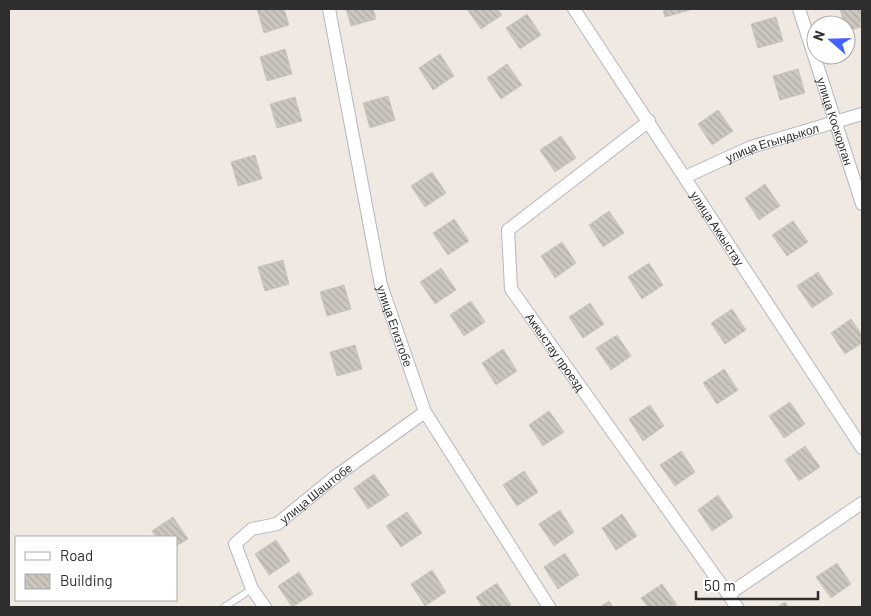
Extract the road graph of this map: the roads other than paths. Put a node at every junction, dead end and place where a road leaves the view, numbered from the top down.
1 (330, 9) edge
2 (574, 9) edge
3 (800, 9) edge
4 (862, 114) edge
5 (649, 121) junction
6 (835, 122) junction
7 (685, 177) junction
8 (862, 204) edge
9 (425, 412) junction
10 (862, 448) edge
11 (862, 503) edge
12 (252, 589) junction
13 (729, 594) junction
14 (224, 607) edge
15 (265, 607) edge
16 (549, 607) edge
17 (738, 607) edge

1 - 9 street, улица Егизтобе
2 - 5 street, улица Аккыстау
3 - 6 street, улица Коскорган
4 - 6 street, улица Егындыкол
5 - 7 street, улица Аккыстау
5 - 13 street, Аккыстау проезд
6 - 7 street, улица Егындыкол
6 - 8 street, улица Коскорган
7 - 10 street, улица Аккыстау
9 - 12 street, улица Шаштобе
9 - 16 street, улица Егизтобе
11 - 13 street
12 - 14 lane
12 - 15 street, улица Шаштобе
13 - 17 street, Аккыстау проезд

